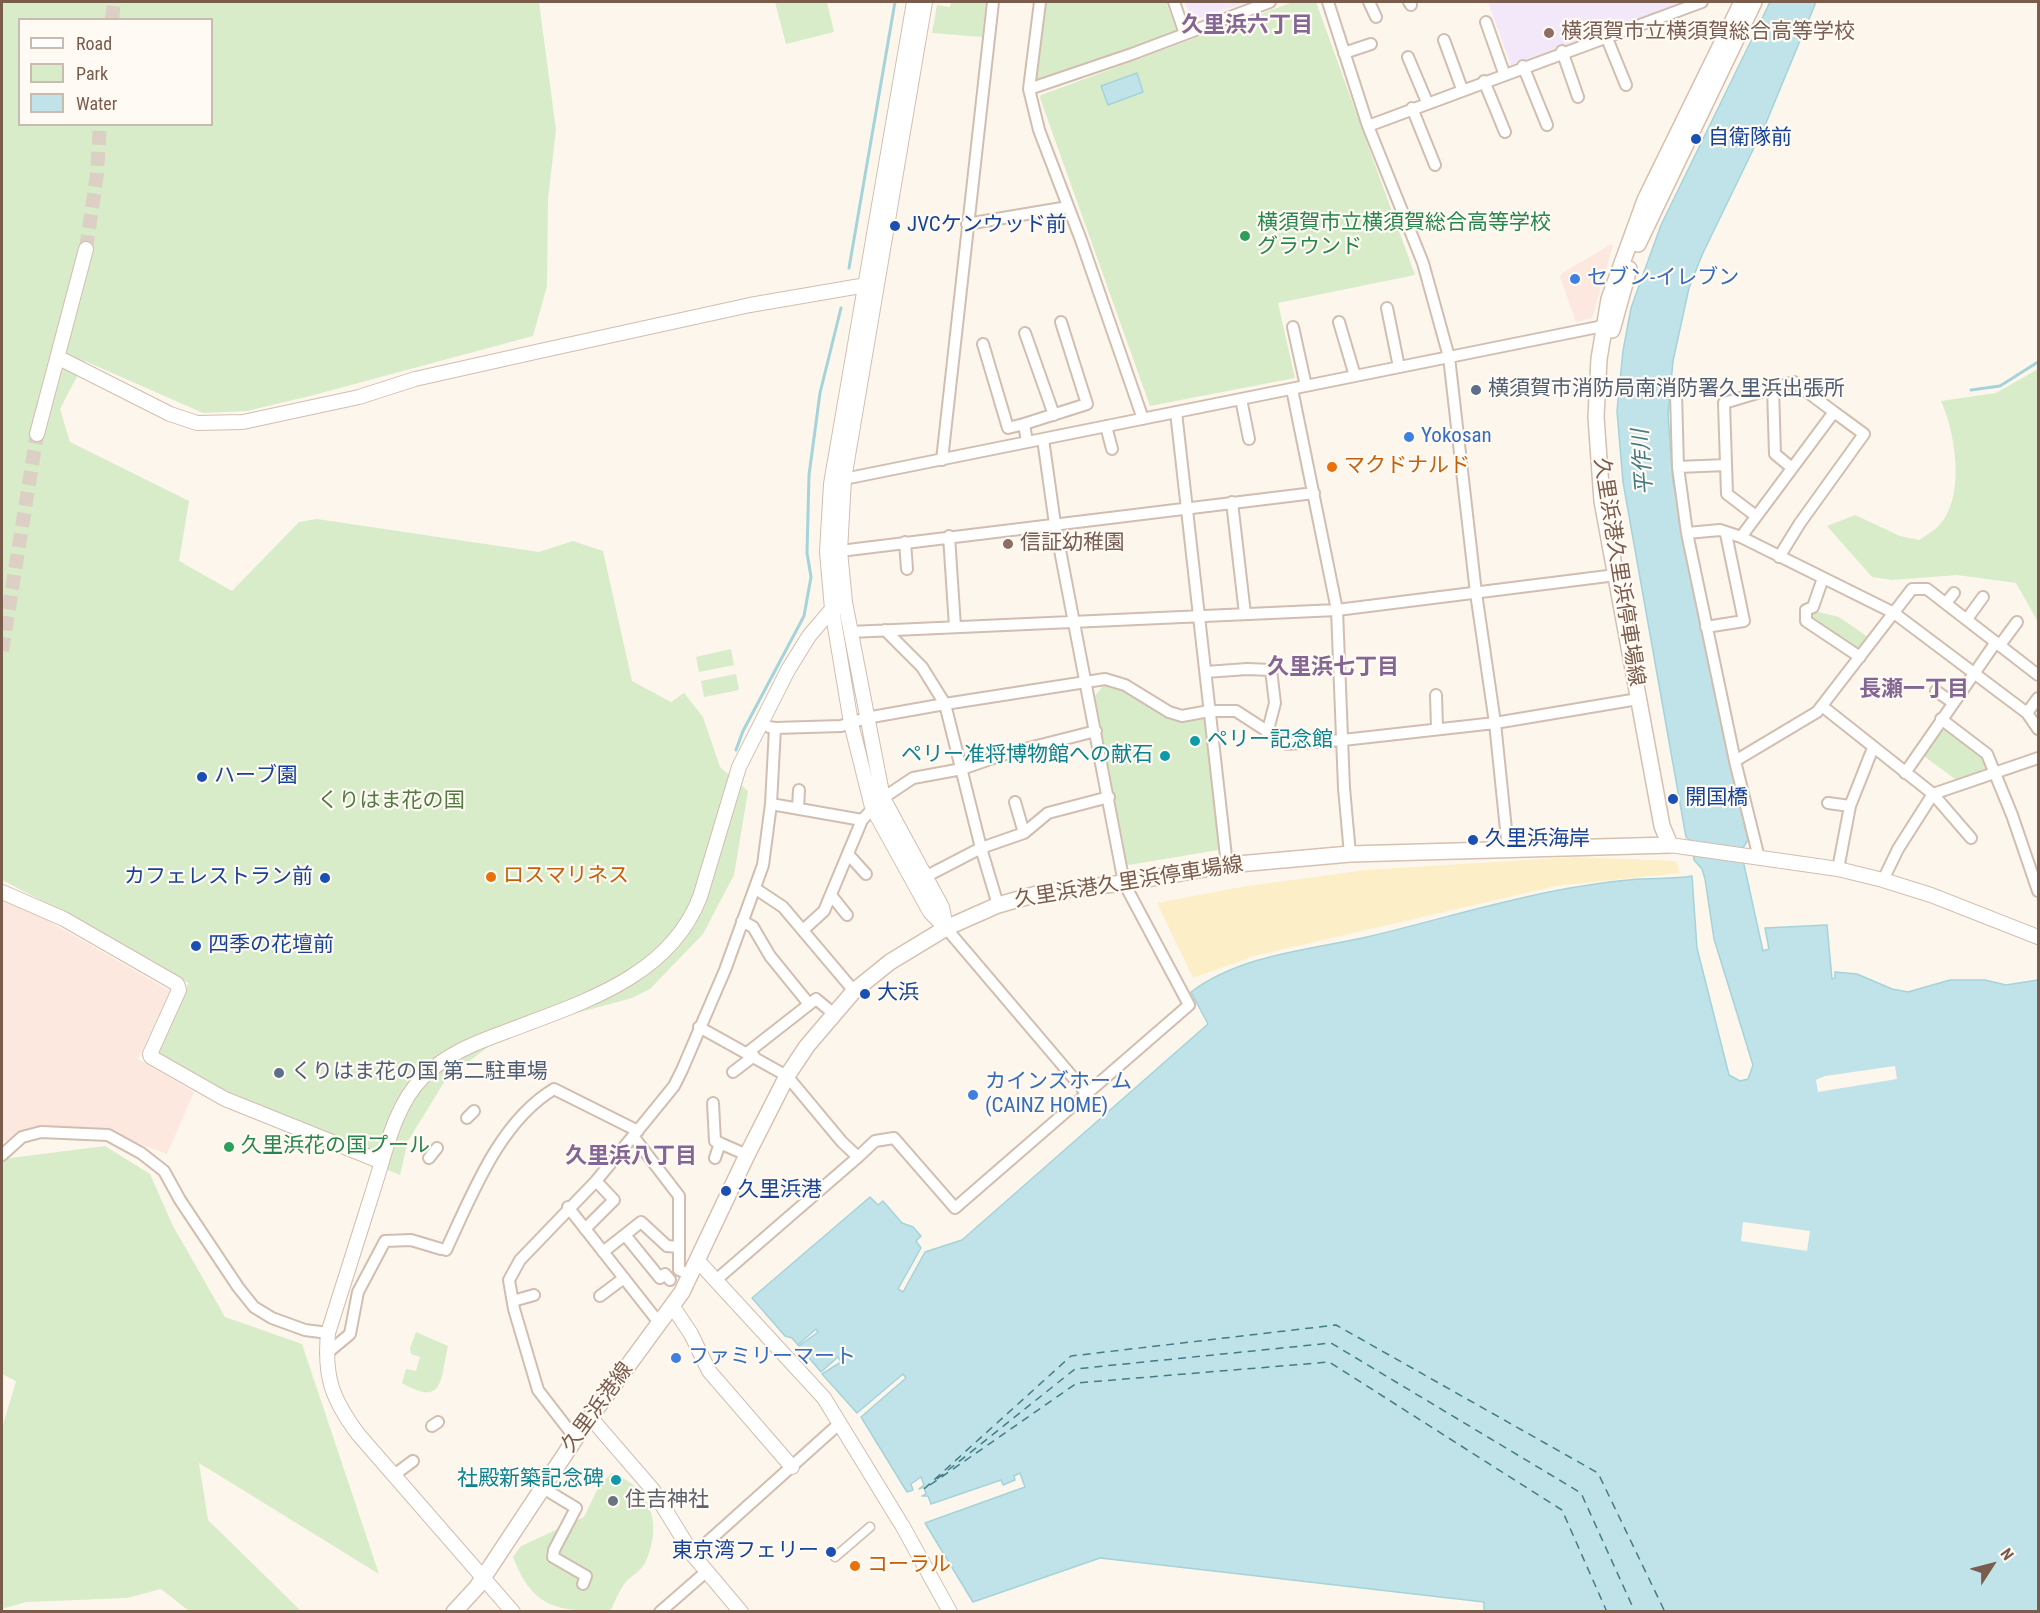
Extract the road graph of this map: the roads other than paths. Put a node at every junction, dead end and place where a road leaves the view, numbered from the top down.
1 (914, 2) edge
2 (925, 2) edge
3 (993, 2) edge
4 (1040, 2) edge
5 (1174, 2) edge
6 (1270, 2) edge
7 (1328, 2) edge
8 (1370, 2) edge
9 (1702, 2) edge
10 (1742, 2) edge
11 (1754, 2) edge
12 (1376, 17) dead end
13 (1486, 22) dead end
14 (1185, 34) junction
15 (1606, 36) junction
16 (1444, 40) dead end
17 (1371, 44) dead end
18 (1562, 51) junction
19 (1344, 53) junction
20 (1408, 57) dead end
21 (1523, 66) junction
22 (1504, 73) junction
23 (1484, 81) junction
24 (1626, 85) dead end
25 (1029, 89) junction
26 (1462, 89) junction
27 (1578, 97) dead end
28 (1427, 102) junction
29 (1412, 108) junction
30 (1547, 125) dead end
31 (1368, 126) junction
32 (1505, 132) dead end
33 (1435, 165) dead end
34 (1068, 207) junction
35 (967, 224) junction
36 (86, 249) tunnel mouth
37 (871, 284) junction
38 (1387, 308) dead end
39 (1060, 322) dead end
40 (1339, 322) dead end
41 (1603, 326) junction
42 (1293, 327) dead end
43 (1025, 333) dead end
44 (982, 344) dead end
45 (1449, 357) junction
46 (59, 358) junction
47 (1399, 367) junction
48 (1355, 376) junction
49 (1306, 386) junction
50 (1773, 388) junction
51 (1292, 389) junction
52 (1676, 393) dead end
53 (1241, 399) junction
54 (1176, 412) junction
55 (1834, 412) junction
56 (1054, 415) junction
57 (1143, 419) junction
58 (1024, 424) junction
59 (1106, 426) junction
60 (37, 434) tunnel mouth
61 (1043, 439) junction
62 (1249, 439) dead end
63 (1027, 442) junction
64 (1112, 449) dead end
65 (942, 459) junction
66 (1726, 465) junction
67 (1678, 467) junction
68 (1792, 468) junction
69 (844, 479) junction
70 (1314, 493) junction
71 (1232, 502) junction
72 (1187, 508) junction
73 (1756, 516) junction
74 (1054, 524) junction
75 (1687, 533) junction
76 (1726, 534) junction
77 (949, 536) junction
78 (1741, 537) junction
79 (905, 542) junction
80 (840, 551) junction
81 (1779, 557) junction
82 (907, 569) dead end
83 (1620, 575) junction
84 (1823, 578) junction
85 (1476, 593) junction
86 (1954, 593) dead end
87 (1983, 597) dead end
88 (845, 602) junction
89 (1946, 603) junction
90 (832, 609) junction
91 (1337, 610) junction
92 (1894, 613) junction
93 (1245, 614) junction
94 (1198, 615) junction
95 (1967, 619) junction
96 (1075, 621) junction
97 (2017, 622) dead end
98 (955, 627) junction
99 (1706, 627) junction
100 (885, 630) junction
101 (850, 632) junction
102 (1998, 644) junction
103 (1860, 657) junction
104 (1206, 672) junction
105 (1973, 673) junction
106 (2038, 675) edge
107 (1086, 681) junction
108 (1936, 691) dead end
109 (1436, 695) dead end
110 (2038, 698) edge
111 (1638, 699) junction
112 (1952, 702) junction
113 (945, 704) junction
114 (1822, 706) junction
115 (1209, 711) junction
116 (2028, 714) junction
117 (866, 718) junction
118 (1941, 719) junction
119 (851, 723) junction
120 (1495, 723) junction
121 (768, 727) junction
122 (1437, 728) junction
123 (2038, 729) edge
124 (1268, 730) junction
125 (1096, 731) junction
126 (1343, 740) junction
127 (1874, 748) junction
128 (2038, 758) edge
129 (1735, 761) junction
130 (962, 769) junction
131 (1905, 772) junction
132 (1993, 773) junction
133 (799, 790) dead end
134 (1933, 794) junction
135 (1109, 797) junction
136 (1015, 802) dead end
137 (877, 803) junction
138 (1828, 803) dead end
139 (771, 804) junction
140 (1850, 806) junction
141 (798, 808) junction
142 (862, 820) junction
143 (1024, 833) junction
144 (1971, 838) dead end
145 (1677, 846) junction
146 (981, 848) junction
147 (1508, 849) junction
148 (848, 854) junction
149 (1350, 854) junction
150 (1753, 857) junction
151 (1227, 865) junction
152 (1838, 869) junction
153 (866, 874) dead end
154 (925, 877) junction
155 (1883, 880) junction
156 (1124, 883) junction
157 (756, 889) junction
158 (2038, 891) edge
159 (2, 892) edge
160 (831, 895) junction
161 (998, 904) junction
162 (847, 915) dead end
163 (742, 921) junction
164 (946, 928) junction
165 (803, 930) junction
166 (2038, 937) edge
167 (854, 991) junction
168 (809, 1004) junction
169 (834, 1014) junction
170 (699, 1027) junction
171 (750, 1055) junction
172 (733, 1072) dead end
173 (788, 1076) junction
174 (1087, 1094) junction
175 (713, 1103) dead end
176 (635, 1134) junction
177 (715, 1141) junction
178 (437, 1148) dead end
179 (2, 1155) edge
180 (747, 1155) junction
181 (858, 1156) junction
182 (429, 1158) dead end
183 (715, 1158) dead end
184 (382, 1162) junction
185 (596, 1181) junction
186 (568, 1207) junction
187 (585, 1229) junction
188 (625, 1235) junction
189 (678, 1247) junction
190 (603, 1252) junction
191 (694, 1268) junction
192 (624, 1278) junction
193 (670, 1280) dead end
194 (716, 1280) junction
195 (534, 1295) dead end
196 (600, 1296) dead end
197 (513, 1301) junction
198 (673, 1307) junction
199 (660, 1324) junction
200 (328, 1333) junction
201 (326, 1354) junction
202 (590, 1417) junction
203 (840, 1423) junction
204 (575, 1438) junction
205 (413, 1461) dead end
206 (792, 1467) junction
207 (394, 1475) junction
208 (543, 1488) junction
209 (870, 1527) dead end
210 (693, 1555) junction
211 (835, 1557) dead end
212 (707, 1570) junction
213 (483, 1580) junction
214 (583, 1584) dead end
215 (454, 1611) edge
216 (513, 1611) edge
217 (660, 1611) edge
218 (741, 1611) edge
219 (950, 1611) edge

1 - 37 street
2 - 37 street
3 - 35 street
4 - 25 street
5 - 14 street
6 - 14 street
7 - 19 street
8 - 12 street
9 - 15 street
10 - 41 main road, 久里浜港久里浜停車場線
11 - 83 main road, 久里浜港久里浜停車場線
13 - 22 street
14 - 25 street
15 - 18 street
15 - 24 street
16 - 26 street
17 - 19 street
18 - 21 street
18 - 27 street
19 - 31 street
20 - 28 street
21 - 22 street
21 - 30 street
22 - 23 street
23 - 26 street
23 - 32 street
25 - 34 street
26 - 28 street
28 - 29 street
29 - 31 street
29 - 33 street
31 - 45 street
34 - 35 street
34 - 57 street
35 - 65 street
36 - 46 street
37 - 46 street
37 - 69 street
37 - 90 street
38 - 47 street
39 - 56 street
40 - 48 street
41 - 45 street
41 - 83 main road, 久里浜港久里浜停車場線
42 - 49 street
43 - 56 street
44 - 58 street
45 - 47 street
45 - 85 street
46 - 60 street
47 - 48 street
48 - 49 street
49 - 51 street
50 - 55 street
50 - 66 street
50 - 68 street
51 - 53 street
51 - 70 street
52 - 67 street
53 - 54 street
53 - 62 street
54 - 57 street
54 - 72 street
55 - 68 street
55 - 81 street
56 - 58 street
57 - 59 street
58 - 63 street
59 - 61 street
59 - 64 street
61 - 63 street
61 - 74 street
63 - 65 street
65 - 69 street
66 - 67 street
66 - 73 street
67 - 75 street
68 - 73 street
69 - 80 street
70 - 71 street
70 - 91 street
71 - 72 street
71 - 93 street
72 - 74 street
72 - 94 street
73 - 78 street
74 - 77 street
74 - 96 street
75 - 76 street
75 - 99 street
76 - 78 street
76 - 99 street
77 - 79 street
77 - 98 street
78 - 81 street
79 - 80 street
79 - 82 street
80 - 88 street
81 - 84 street
83 - 85 street
83 - 111 main road, 久里浜港久里浜停車場線
83 - 145 main road, 久里浜港久里浜停車場線
84 - 92 street
84 - 103 street
85 - 91 street
85 - 120 street
86 - 89 street
87 - 95 street
88 - 90 street
88 - 101 street
89 - 92 street
89 - 95 street
90 - 119 street
90 - 121 street
91 - 93 street
91 - 126 street
92 - 103 street
92 - 105 street
93 - 94 street
94 - 96 street
94 - 104 street
95 - 102 street
96 - 98 street
96 - 107 street
97 - 102 street
98 - 100 street
99 - 129 street
100 - 101 street
100 - 113 street
101 - 117 street
102 - 105 street
102 - 106 street
103 - 114 street
104 - 115 street
104 - 124 street
105 - 112 street
105 - 116 street
107 - 113 street
107 - 115 street
107 - 125 street
108 - 112 street
109 - 122 street
110 - 116 street
111 - 120 street
111 - 145 main road, 久里浜港久里浜停車場線
112 - 118 street
113 - 117 street
113 - 130 street
114 - 127 street
114 - 129 street
115 - 124 street
115 - 151 street
116 - 123 street
117 - 119 street
117 - 137 street
118 - 131 street
118 - 132 street
119 - 121 street
119 - 137 street
120 - 122 street
120 - 147 street
121 - 139 street
121 - 184 street
122 - 126 street
124 - 126 street
125 - 130 street
125 - 135 street
126 - 149 street
127 - 131 street
127 - 140 street
128 - 132 street
129 - 150 street
130 - 137 street
130 - 146 street
131 - 134 street
132 - 134 street
132 - 158 street
133 - 141 street
134 - 144 street
134 - 155 street
135 - 143 street
135 - 156 street
136 - 143 street
137 - 142 street
137 - 154 street
137 - 164 street
138 - 140 street
139 - 141 street
139 - 157 street
140 - 152 street
141 - 142 street
142 - 148 street
143 - 146 street
145 - 147 main road, 久里浜港久里浜停車場線
145 - 150 street
146 - 154 street
146 - 161 street
147 - 149 main road, 久里浜港久里浜停車場線
148 - 153 street
148 - 160 street
149 - 151 main road, 久里浜港久里浜停車場線
150 - 152 street
151 - 156 main road, 久里浜港久里浜停車場線
152 - 155 street
154 - 164 street
155 - 166 street
156 - 161 main road, 久里浜港久里浜停車場線
156 - 174 street
157 - 163 street
157 - 165 street
159 - 184 street
160 - 162 street
160 - 165 street
161 - 164 main road, 久里浜港久里浜停車場線
163 - 168 street
163 - 170 street
164 - 167 main road, 久里浜港久里浜停車場線
164 - 174 street
165 - 167 street
167 - 169 main road, 久里浜港久里浜停車場線
168 - 169 street
168 - 171 street
169 - 173 main road, 久里浜港久里浜停車場線
170 - 171 street
170 - 176 street
171 - 172 street
171 - 173 street
173 - 180 main road, 久里浜港久里浜停車場線
173 - 181 street
174 - 181 street
175 - 177 street
176 - 185 street
176 - 189 street
176 - 201 street
177 - 180 street
177 - 183 street
178 - 182 street
179 - 200 street
180 - 191 main road, 久里浜港久里浜停車場線
181 - 194 street
184 - 200 street
185 - 186 street
185 - 187 street
186 - 187 street
186 - 197 street
187 - 190 street
188 - 189 street
188 - 190 street
188 - 193 street
189 - 191 street
190 - 192 street
191 - 194 street
191 - 198 main road, 久里浜港線
192 - 196 street
192 - 199 street
194 - 203 street
195 - 197 street
197 - 204 street
198 - 199 main road, 久里浜港線
198 - 206 street
199 - 202 main road, 久里浜港線
200 - 201 street
201 - 207 street
202 - 204 main road, 久里浜港線
202 - 210 street
203 - 206 street
203 - 219 street
204 - 208 main road, 久里浜港線
205 - 207 street
206 - 210 street
207 - 213 street
208 - 213 main road, 久里浜港線
208 - 214 street
209 - 211 street
210 - 212 street
212 - 217 street
212 - 218 street
213 - 215 main road, 久里浜港線
213 - 216 street

